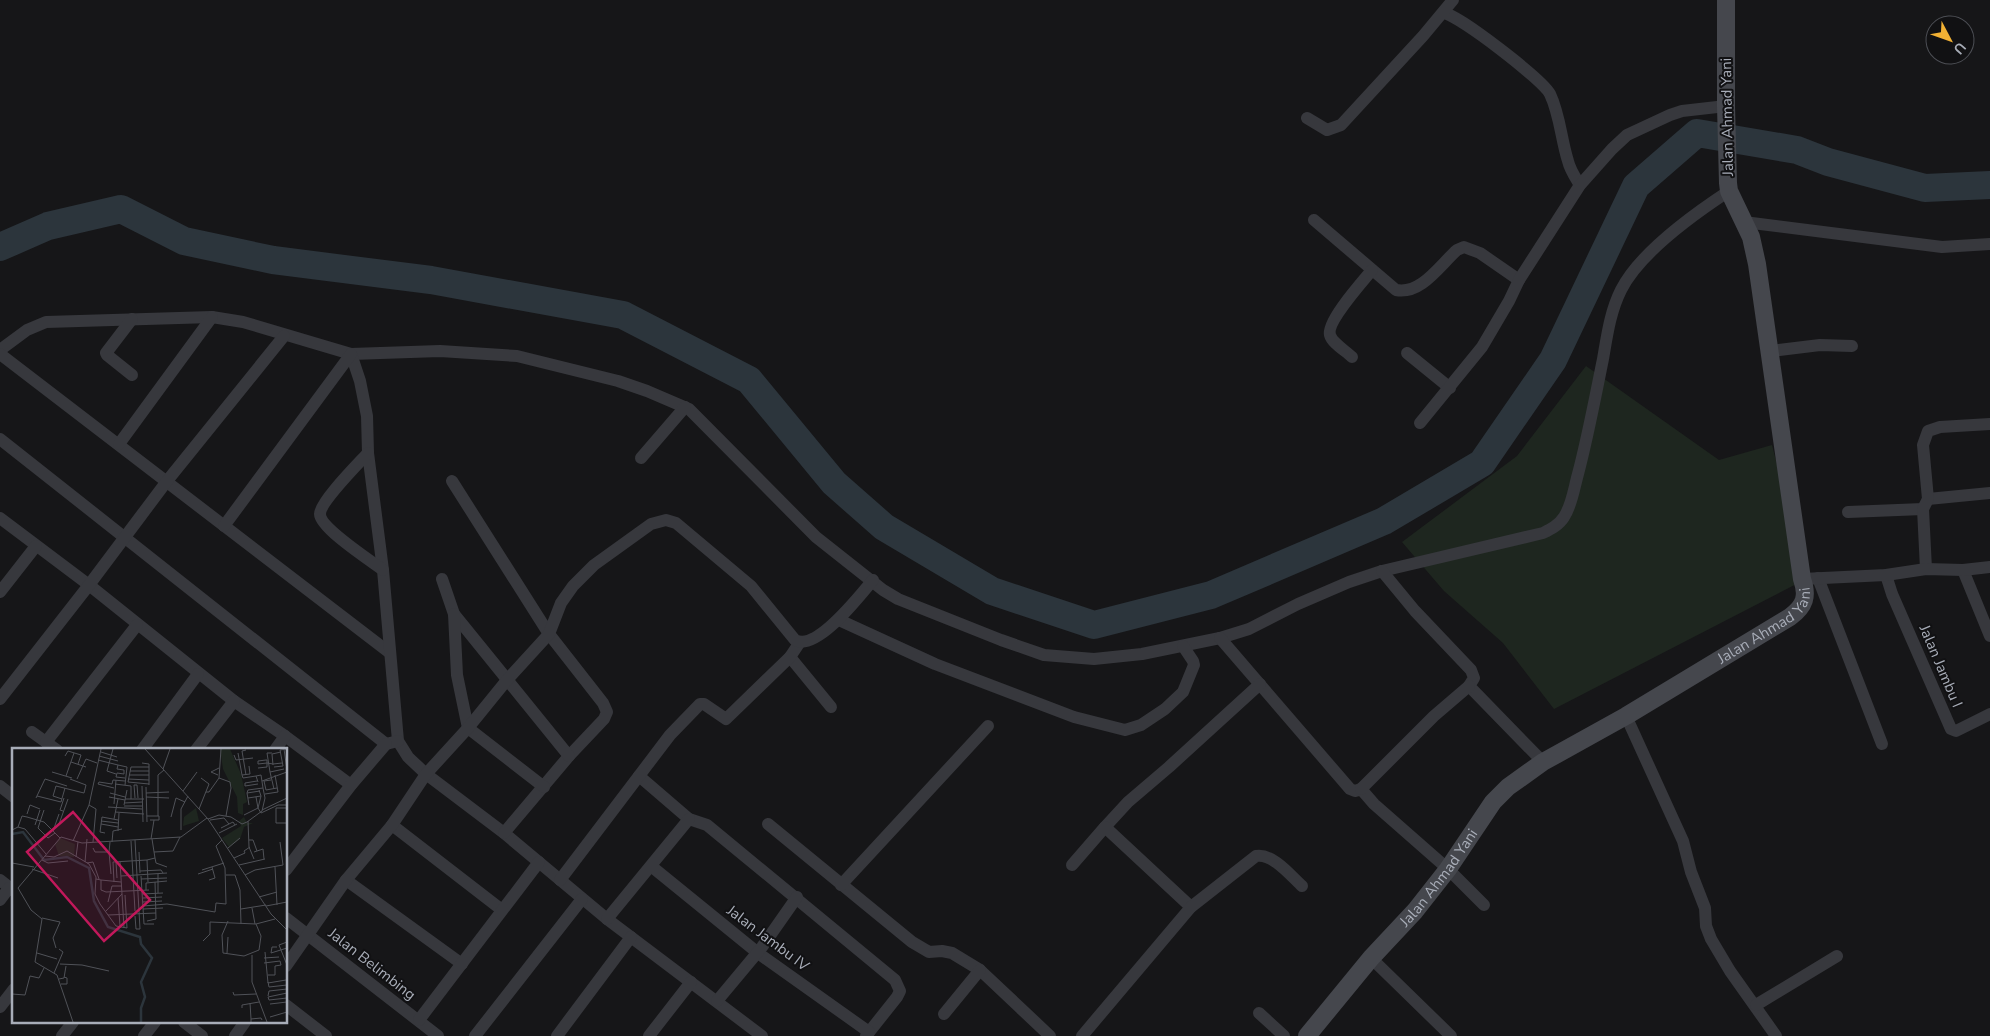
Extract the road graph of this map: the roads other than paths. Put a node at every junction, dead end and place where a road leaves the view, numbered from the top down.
1 (1453, 0) edge
2 (1726, 0) edge
3 (1444, 13) junction
4 (1726, 113) junction
5 (1307, 118) dead end
6 (1580, 185) junction
7 (1729, 187) junction
8 (1314, 220) dead end
9 (1744, 222) junction
10 (1990, 244) edge
11 (1372, 270) junction
12 (1519, 280) junction
13 (212, 317) junction
14 (132, 320) junction
15 (284, 336) junction
16 (1852, 346) dead end
17 (0, 350) edge
18 (1771, 351) junction
19 (1407, 353) dead end
20 (0, 354) edge
21 (351, 354) junction
22 (1352, 357) dead end
23 (132, 375) dead end
24 (1450, 388) junction
25 (685, 407) junction
26 (1420, 423) dead end
27 (1990, 424) edge
28 (0, 439) edge
29 (119, 444) junction
30 (368, 453) junction
31 (641, 458) dead end
32 (452, 481) dead end
33 (167, 482) junction
34 (1990, 494) edge
35 (1925, 504) junction
36 (1848, 512) dead end
37 (0, 518) edge
38 (224, 526) junction
39 (125, 537) junction
40 (36, 546) junction
41 (1990, 567) edge
42 (1926, 569) junction
43 (383, 570) junction
44 (1963, 570) junction
45 (1382, 571) junction
46 (1886, 576) junction
47 (442, 578) dead end
48 (1810, 578) junction
49 (873, 580) junction
50 (89, 586) junction
51 (0, 592) edge
52 (454, 614) junction
53 (838, 620) junction
54 (137, 625) junction
55 (549, 634) junction
56 (1990, 636) edge
57 (1220, 638) junction
58 (800, 642) junction
59 (1183, 646) junction
60 (390, 653) junction
61 (790, 657) junction
62 (198, 674) junction
63 (507, 680) junction
64 (1260, 684) junction
65 (1469, 686) junction
66 (0, 699) edge
67 (234, 701) junction
68 (831, 707) dead end
69 (1626, 716) junction
70 (1989, 717) edge
71 (988, 726) dead end
72 (468, 728) junction
73 (32, 732) dead end
74 (285, 736) junction
75 (46, 742) junction
76 (392, 743) junction
77 (1882, 744) dead end
78 (54, 748) edge
79 (143, 748) edge
80 (198, 748) edge
81 (276, 748) edge
82 (569, 756) junction
83 (1544, 762) junction
84 (426, 774) junction
85 (639, 776) junction
86 (351, 785) junction
87 (0, 786) edge
88 (544, 787) junction
89 (1361, 789) junction
90 (12, 795) edge
91 (689, 819) junction
92 (768, 824) dead end
93 (392, 825) junction
94 (1105, 827) junction
95 (504, 833) junction
96 (539, 862) junction
97 (1072, 865) dead end
98 (651, 866) junction
99 (288, 867) edge
100 (1448, 869) junction
101 (346, 880) junction
102 (560, 880) junction
103 (841, 885) junction
104 (8, 886) edge
105 (1302, 886) dead end
106 (796, 897) junction
107 (582, 899) junction
108 (0, 900) edge
109 (1484, 905) dead end
110 (1191, 907) junction
111 (502, 910) junction
112 (607, 919) junction
113 (288, 920) edge
114 (308, 935) junction
115 (631, 937) junction
116 (758, 953) junction
117 (1837, 956) dead end
118 (1372, 958) junction
119 (288, 963) edge
120 (462, 964) junction
121 (980, 970) junction
122 (691, 982) junction
123 (12, 992) edge
124 (718, 1001) junction
125 (1756, 1006) junction
126 (0, 1007) edge
127 (288, 1007) edge
128 (1259, 1013) dead end
129 (944, 1014) dead end
130 (419, 1020) junction
131 (71, 1024) edge
132 (153, 1024) edge
133 (187, 1024) edge
134 (244, 1024) edge
135 (746, 1031) edge
136 (868, 1034) edge
137 (62, 1036) edge
138 (144, 1036) edge
139 (202, 1036) edge
140 (235, 1036) edge
141 (326, 1036) edge
142 (438, 1036) edge
143 (475, 1036) edge
144 (557, 1036) edge
145 (649, 1036) edge
146 (762, 1036) edge
147 (1050, 1036) edge
148 (1082, 1036) edge
149 (1284, 1036) edge
150 (1307, 1036) edge
151 (1451, 1036) edge
152 (1776, 1036) edge

1 - 3 street
2 - 4 street, Jalan Ahmad Yani
3 - 5 street
3 - 6 street
4 - 6 street
4 - 7 street, Jalan Ahmad Yani
6 - 12 street
7 - 9 street, Jalan Ahmad Yani
7 - 45 street
8 - 11 street
9 - 10 street
9 - 18 street, Jalan Ahmad Yani
11 - 12 street
11 - 22 street
12 - 24 street
13 - 14 street
13 - 15 street
13 - 29 street
14 - 17 street
14 - 23 street
15 - 21 street
15 - 33 street
16 - 18 street
18 - 48 street, Jalan Ahmad Yani
19 - 24 street
20 - 29 street
21 - 25 street
21 - 30 street
21 - 38 street
24 - 26 street
25 - 31 street
25 - 49 street
27 - 35 street
28 - 39 street
29 - 33 street
30 - 43 street
30 - 43 street
32 - 55 street
33 - 38 street
33 - 39 street
34 - 35 street
35 - 36 street
35 - 42 street
37 - 40 street
38 - 60 street
39 - 50 street
39 - 76 street
40 - 50 street
40 - 51 street
41 - 44 street
42 - 44 street
42 - 46 street
43 - 60 street
44 - 56 street
45 - 57 street
45 - 65 street
46 - 48 street
46 - 70 street, Jalan Jambu I
47 - 52 street
48 - 69 street, Jalan Ahmad Yani
48 - 77 street
49 - 53 street
49 - 59 street
50 - 54 street
50 - 66 street
52 - 63 street
52 - 72 street
53 - 58 street
53 - 59 street
54 - 62 street
54 - 75 street
55 - 58 street
55 - 63 street
55 - 82 street
57 - 59 street
57 - 64 street
58 - 61 street
60 - 76 street
61 - 68 street
61 - 85 street
62 - 67 street
62 - 79 street
63 - 72 street
63 - 82 street
64 - 89 street
64 - 94 street
65 - 83 street
65 - 89 street
67 - 74 street
67 - 80 street
69 - 83 street, Jalan Ahmad Yani
69 - 125 street
71 - 103 street
72 - 84 street
72 - 88 street
73 - 75 street
74 - 81 street
74 - 86 street
75 - 78 street
76 - 84 street
76 - 86 street
82 - 88 street
83 - 100 street, Jalan Ahmad Yani
84 - 93 street
84 - 95 street
85 - 91 street
85 - 102 street
86 - 99 street
87 - 90 street
88 - 95 street
89 - 100 street
91 - 98 street
91 - 106 street
92 - 103 street
93 - 101 street
93 - 111 street
94 - 97 street
94 - 110 street
95 - 96 street
96 - 102 street
96 - 111 street
98 - 112 street
98 - 116 street, Jalan Jambu IV
100 - 109 street
100 - 118 street, Jalan Ahmad Yani
101 - 114 street
101 - 120 street
102 - 107 street
103 - 121 street
104 - 108 street
105 - 110 street
106 - 116 street
106 - 136 street
107 - 112 street
107 - 143 street
110 - 148 street
111 - 120 street
112 - 115 street
113 - 114 street, Jalan Belimbing
114 - 119 street
114 - 130 street, Jalan Belimbing
115 - 122 street
115 - 144 street
116 - 124 street
116 - 136 street, Jalan Jambu IV
117 - 125 street
118 - 150 street, Jalan Ahmad Yani
118 - 151 street
120 - 130 street
121 - 129 street
121 - 147 street
122 - 124 street
122 - 145 street
123 - 126 street
124 - 135 street
125 - 152 street
127 - 141 street
128 - 149 street
130 - 142 street, Jalan Belimbing
131 - 137 street
132 - 138 street
133 - 139 street
134 - 140 street
135 - 146 street

